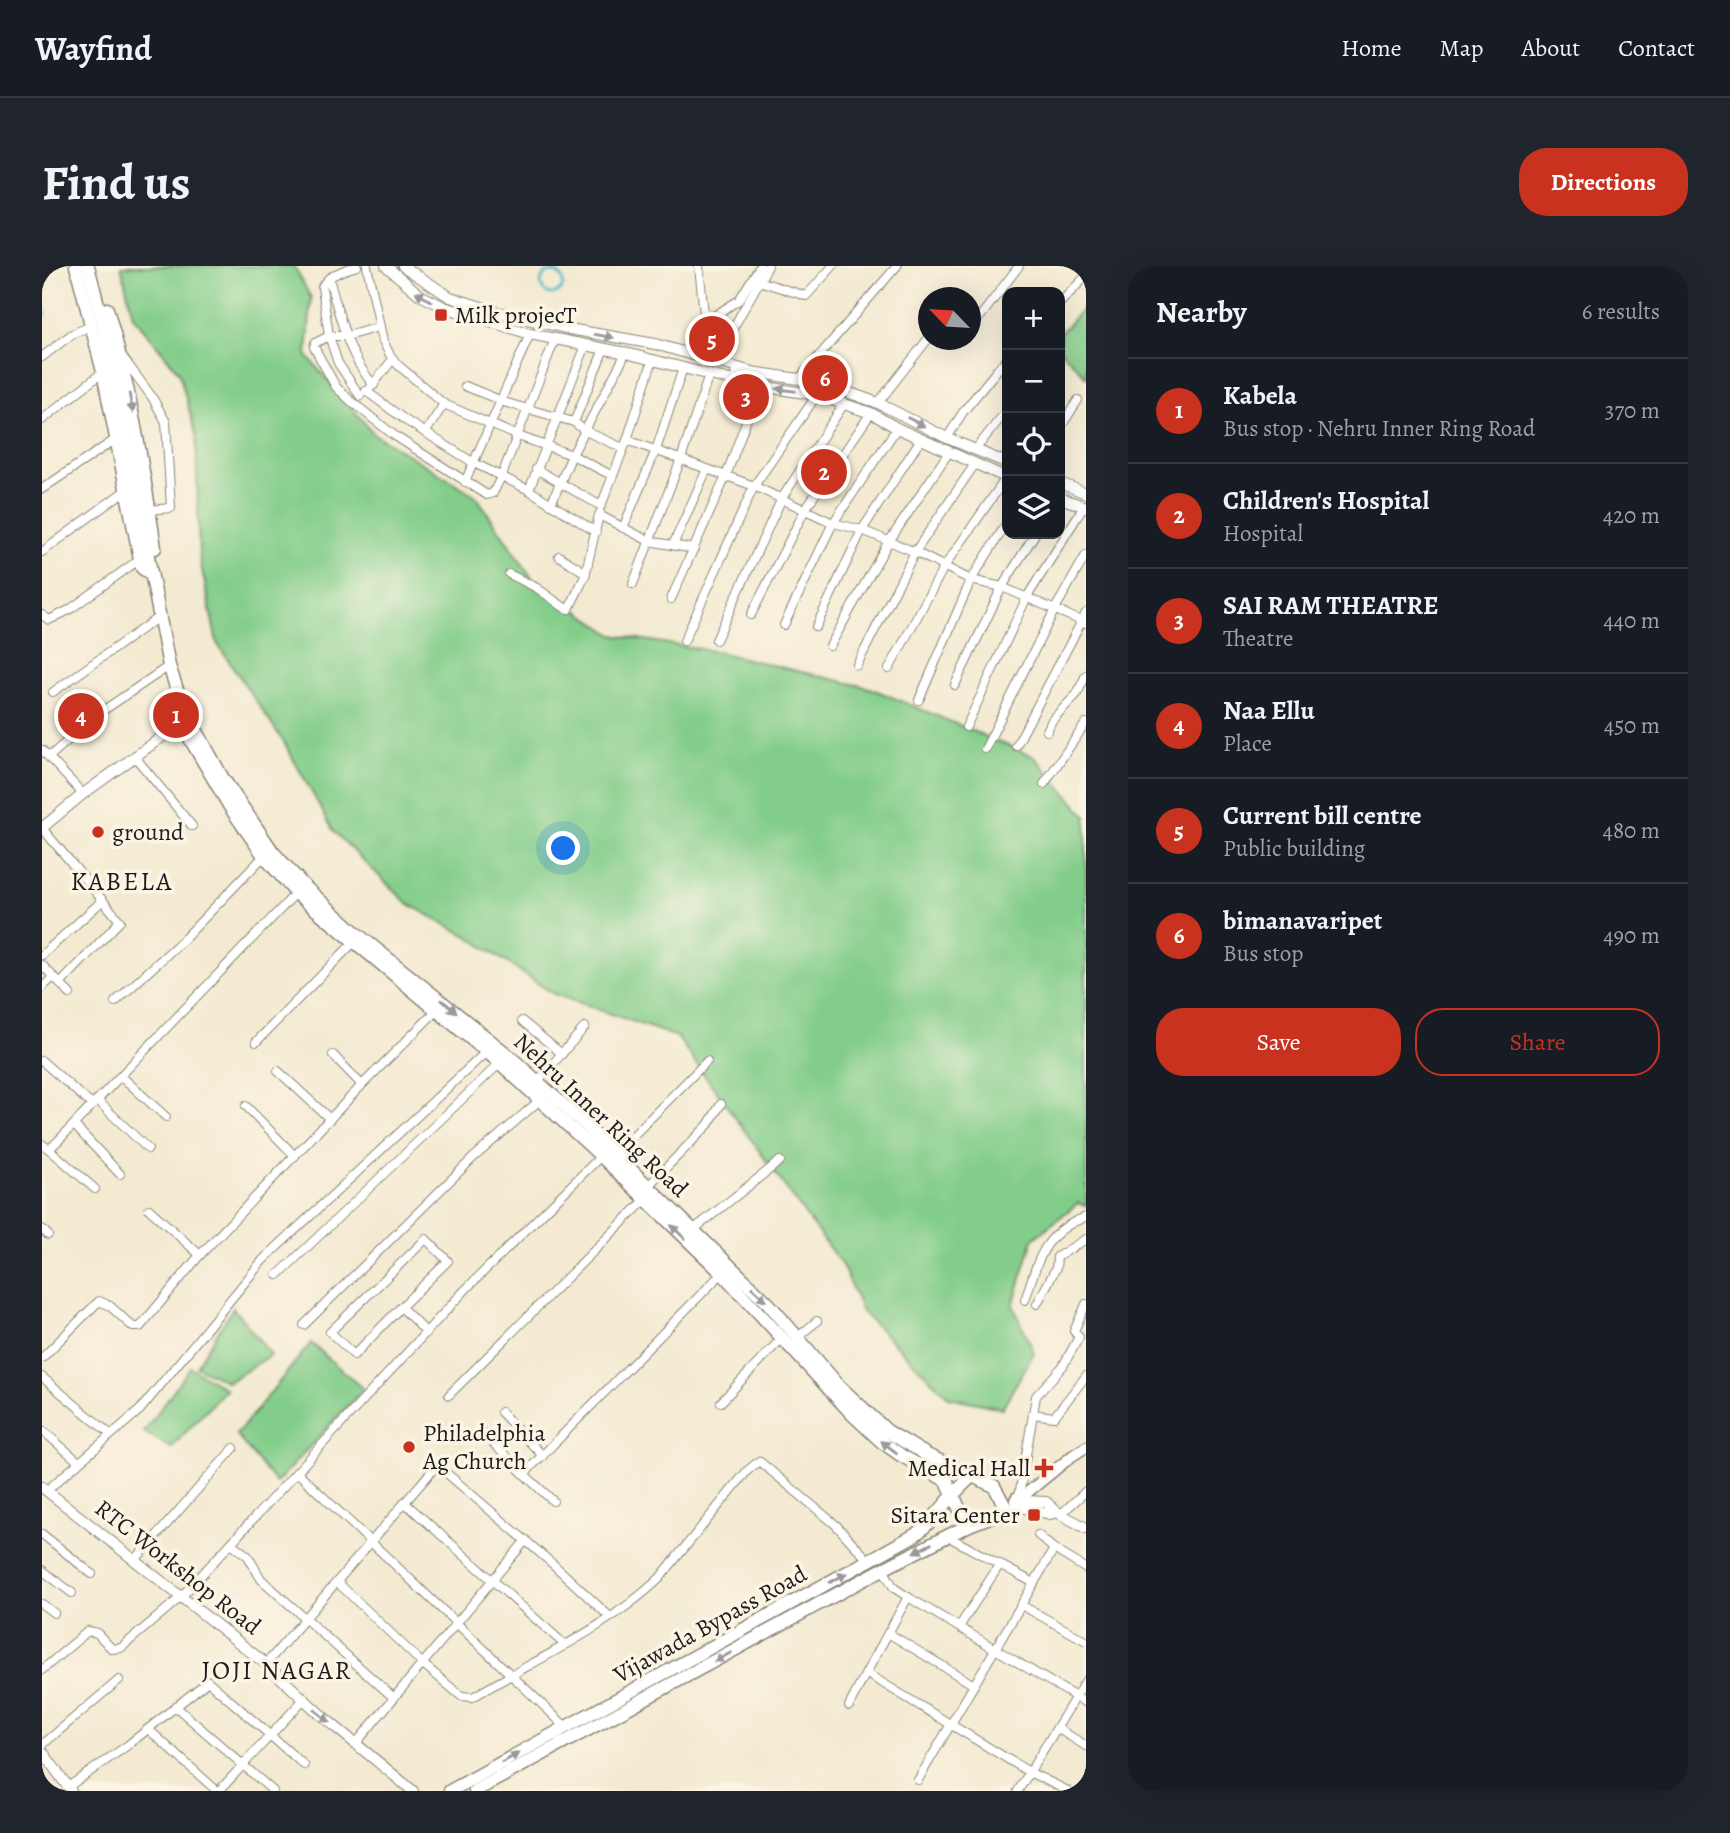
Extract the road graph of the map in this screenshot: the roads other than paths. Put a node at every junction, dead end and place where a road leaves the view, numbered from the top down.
1 (76, 266) edge
2 (88, 266) edge
3 (95, 266) edge
4 (357, 266) edge
5 (367, 266) edge
6 (386, 266) edge
7 (403, 266) edge
8 (699, 266) edge
9 (760, 266) edge
10 (768, 266) edge
11 (833, 266) edge
12 (897, 266) edge
13 (1019, 266) edge
14 (1086, 276) edge
15 (329, 278) junction
16 (759, 281) junction
17 (1065, 298) edge
18 (981, 317) edge
19 (703, 323) junction
20 (91, 326) junction
21 (379, 327) junction
22 (530, 334) junction
23 (329, 336) junction
24 (347, 336) junction
25 (555, 339) junction
26 (586, 345) junction
27 (604, 348) junction
28 (920, 350) edge
29 (626, 353) junction
30 (121, 355) junction
31 (692, 356) junction
32 (42, 357) edge
33 (393, 359) junction
34 (653, 359) junction
35 (713, 362) junction
36 (1002, 364) edge
37 (683, 368) junction
38 (738, 369) junction
39 (103, 372) junction
40 (709, 374) junction
41 (799, 379) junction
42 (735, 381) junction
43 (465, 386) dead end
44 (759, 386) junction
45 (367, 390) junction
46 (817, 395) junction
47 (1079, 400) dead end
48 (501, 401) junction
49 (352, 402) junction
50 (878, 403) junction
51 (444, 404) junction
52 (844, 404) junction
53 (527, 409) junction
54 (871, 413) junction
55 (1005, 413) edge
56 (556, 416) junction
57 (42, 420) edge
58 (1065, 421) edge
59 (574, 422) junction
60 (490, 423) junction
61 (897, 428) junction
62 (585, 431) junction
63 (425, 433) junction
64 (518, 436) junction
65 (947, 438) junction
66 (116, 439) junction
67 (921, 439) junction
68 (625, 444) junction
69 (545, 446) junction
70 (656, 450) junction
71 (975, 450) junction
72 (949, 452) junction
73 (572, 455) junction
74 (1002, 458) edge
75 (681, 459) junction
76 (474, 463) junction
77 (975, 464) junction
78 (536, 469) junction
79 (707, 469) junction
80 (502, 475) junction
81 (611, 475) junction
82 (726, 476) junction
83 (1002, 476) edge
84 (466, 482) junction
85 (559, 482) junction
86 (1002, 484) edge
87 (1065, 485) edge
88 (754, 486) junction
89 (42, 489) edge
90 (126, 490) junction
91 (529, 490) junction
92 (1086, 493) edge
93 (782, 498) junction
94 (1065, 500) edge
95 (551, 504) junction
96 (1085, 507) edge
97 (806, 509) junction
98 (149, 510) junction
99 (600, 511) junction
100 (833, 523) junction
101 (623, 528) junction
102 (862, 530) junction
103 (1002, 531) edge
104 (596, 532) junction
105 (1032, 539) edge
106 (649, 541) junction
107 (889, 542) junction
108 (673, 545) junction
109 (694, 549) junction
110 (42, 552) edge
111 (915, 552) junction
112 (1086, 555) edge
113 (559, 556) dead end
114 (144, 559) junction
115 (944, 566) junction
116 (586, 573) junction
117 (152, 574) junction
118 (509, 574) dead end
119 (971, 580) junction
120 (633, 584) dead end
121 (1002, 587) junction
122 (1027, 597) junction
123 (671, 599) dead end
124 (1055, 609) junction
125 (42, 615) edge
126 (751, 615) dead end
127 (160, 616) junction
128 (1085, 619) edge
129 (784, 625) dead end
130 (816, 627) dead end
131 (716, 640) dead end
132 (684, 642) dead end
133 (830, 646) dead end
134 (857, 665) dead end
135 (169, 666) junction
136 (888, 668) dead end
137 (1086, 675) edge
138 (954, 685) dead end
139 (53, 692) dead end
140 (919, 700) dead end
141 (188, 722) junction
142 (1086, 723) edge
143 (966, 727) dead end
144 (1046, 731) dead end
145 (1016, 747) dead end
146 (42, 750) edge
147 (985, 750) dead end
148 (49, 757) junction
149 (135, 757) junction
150 (1044, 784) dead end
151 (83, 794) junction
152 (192, 826) dead end
153 (42, 828) edge
154 (264, 856) junction
155 (296, 893) junction
156 (102, 901) junction
157 (353, 943) junction
158 (42, 955) edge
159 (42, 965) edge
160 (56, 980) junction
161 (42, 988) edge
162 (70, 994) dead end
163 (115, 1002) dead end
164 (436, 1011) junction
165 (522, 1021) dead end
166 (585, 1027) dead end
167 (256, 1042) dead end
168 (486, 1052) junction
169 (562, 1054) junction
170 (333, 1055) dead end
171 (42, 1061) edge
172 (707, 1061) dead end
173 (500, 1063) junction
174 (278, 1071) dead end
175 (121, 1076) junction
176 (362, 1084) junction
177 (533, 1086) junction
178 (540, 1100) junction
179 (95, 1103) junction
180 (721, 1104) dead end
181 (246, 1106) dead end
182 (166, 1117) dead end
183 (330, 1119) junction
184 (74, 1125) junction
185 (45, 1146) edge
186 (148, 1149) dead end
187 (615, 1154) junction
188 (295, 1156) junction
189 (601, 1156) junction
190 (780, 1161) dead end
191 (120, 1174) dead end
192 (648, 1186) junction
193 (95, 1189) dead end
194 (645, 1200) junction
195 (149, 1209) dead end
196 (1086, 1217) edge
197 (693, 1230) junction
198 (1086, 1239) edge
199 (200, 1255) junction
200 (726, 1270) junction
201 (278, 1275) dead end
202 (1025, 1300) dead end
203 (1037, 1304) dead end
204 (1086, 1304) edge
205 (401, 1307) junction
206 (817, 1321) dead end
207 (304, 1325) dead end
208 (426, 1332) junction
209 (783, 1337) junction
210 (798, 1337) junction
211 (42, 1359) edge
212 (1086, 1376) edge
213 (42, 1377) edge
214 (1080, 1386) junction
215 (1086, 1393) edge
216 (449, 1395) dead end
217 (722, 1402) dead end
218 (501, 1412) dead end
219 (1033, 1414) junction
220 (42, 1430) edge
221 (480, 1430) dead end
222 (110, 1434) junction
223 (234, 1448) dead end
224 (1083, 1450) edge
225 (542, 1456) junction
226 (79, 1462) junction
227 (297, 1472) junction
228 (524, 1474) junction
229 (974, 1475) junction
230 (44, 1489) edge
231 (1086, 1492) edge
232 (954, 1495) junction
233 (553, 1501) dead end
234 (404, 1502) junction
235 (1018, 1502) junction
236 (1059, 1513) junction
237 (967, 1526) junction
238 (1086, 1528) edge
239 (42, 1534) edge
240 (1038, 1535) dead end
241 (947, 1536) junction
242 (526, 1540) junction
243 (231, 1543) junction
244 (370, 1543) junction
245 (1054, 1549) junction
246 (136, 1559) junction
247 (869, 1561) junction
248 (999, 1564) junction
249 (883, 1569) junction
250 (1086, 1569) edge
251 (42, 1570) edge
252 (92, 1574) dead end
253 (492, 1580) junction
254 (337, 1582) junction
255 (1034, 1583) junction
256 (72, 1593) dead end
257 (181, 1597) junction
258 (908, 1597) junction
259 (42, 1604) edge
260 (1021, 1605) junction
261 (54, 1613) dead end
262 (610, 1617) junction
263 (305, 1620) junction
264 (456, 1623) junction
265 (959, 1627) junction
266 (888, 1633) junction
267 (1086, 1641) edge
268 (564, 1644) junction
269 (996, 1648) junction
270 (266, 1664) junction
271 (422, 1664) junction
272 (42, 1670) edge
273 (866, 1674) junction
274 (512, 1676) junction
275 (119, 1680) dead end
276 (1086, 1680) edge
277 (974, 1685) junction
278 (1076, 1697) junction
279 (394, 1698) junction
280 (303, 1700) junction
281 (1086, 1703) edge
282 (175, 1706) junction
283 (849, 1706) dead end
284 (951, 1724) junction
285 (566, 1727) junction
286 (1057, 1728) junction
287 (148, 1729) junction
288 (272, 1736) junction
289 (356, 1742) junction
290 (42, 1745) edge
291 (1086, 1746) edge
292 (42, 1751) edge
293 (304, 1765) dead end
294 (244, 1766) junction
295 (1029, 1772) junction
296 (918, 1780) dead end
297 (69, 1789) edge
298 (218, 1791) edge
299 (273, 1791) edge
300 (414, 1791) edge
301 (450, 1791) edge
302 (475, 1791) edge
303 (1018, 1791) edge
304 (1068, 1791) edge

1 - 20 main road
2 - 114 main road
3 - 30 main road
4 - 15 street
5 - 21 street
22 -> 6 street
7 -> 31 street
8 - 19 street
9 - 19 street
10 - 16 street
11 - 16 street
12 - 41 street
13 - 18 street
14 - 17 street
15 - 23 street
15 - 24 street
16 - 35 street
19 - 31 street
20 - 32 street
20 - 39 main road
21 - 24 street
21 - 33 street
22 - 25 street
22 - 48 street
23 - 24 street
23 - 45 street
23 - 49 street
24 - 45 street
25 - 26 street
25 - 53 street
26 - 27 street
26 - 56 street
27 - 29 street
27 - 59 street
28 - 50 street
29 - 34 street
29 - 62 street
30 -> 98 main road
30 - 98 street
31 - 35 street
33 - 45 street
33 - 51 street
34 - 37 street
34 - 68 street
35 - 38 street
36 - 65 street
37 - 40 street
37 - 70 street
38 - 41 street
38 - 42 main road
39 - 57 street
39 - 66 main road
40 - 42 street
40 - 75 street
41 - 50 street
42 - 44 street
43 - 48 street
46 -> 44 street
44 - 82 street
45 - 49 street
45 - 63 street
46 - 52 street
46 - 88 street
47 - 58 street
48 - 53 street
48 - 60 street
49 - 84 street
50 -> 65 street
51 - 60 street
51 - 63 street
52 - 54 street
52 - 93 street
53 - 56 street
53 - 64 street
54 - 61 street
54 - 97 street
55 - 71 street
56 - 59 street
56 - 69 street
59 - 62 street
60 - 64 street
60 - 76 street
61 - 67 street
61 - 100 street
62 - 68 street
62 - 73 street
63 - 76 street
64 - 69 street
64 - 80 street
65 - 71 street
66 - 89 street
66 - 90 main road
67 - 72 street
67 - 102 street
68 - 70 street
68 - 81 street
69 - 73 street
69 - 78 street
70 - 75 street
70 - 101 street
71 - 74 street
72 - 77 street
72 - 107 street
73 - 81 street
73 - 85 street
75 - 79 street
75 - 106 street
76 - 80 street
76 - 84 street
77 - 83 street
77 - 111 street
78 - 85 street
78 - 91 street
79 - 82 street
79 - 108 street
80 - 84 street
80 - 91 street
81 - 99 street
82 - 88 street
82 - 109 street
85 - 95 street
85 - 99 street
86 - 115 street
87 - 92 street
88 - 93 street
88 - 132 street
90 - 110 street
90 - 114 main road
91 - 95 street
93 - 97 street
93 - 131 street
94 - 96 street
95 - 104 street
96 - 122 street
97 - 100 street
97 - 126 street
98 - 117 main road
99 - 101 street
99 - 104 street
100 - 102 street
100 - 129 street
101 - 106 street
102 - 107 street
102 - 130 street
103 - 119 street
104 - 116 street
105 - 121 street
106 - 108 street
106 - 120 street
107 - 111 street
107 - 133 street
108 - 109 street
109 - 123 street
111 - 115 street
111 - 134 street
112 - 124 street
113 - 116 street
114 - 117 main road
114 - 125 street
115 - 119 street
115 - 136 street
116 - 118 street
117 - 127 main road, Nehru Inner Ring Road
119 - 121 street
119 - 140 street
121 - 122 street
121 - 138 street
122 - 124 street
122 - 143 street
124 - 128 street
124 - 147 street
127 - 135 main road, Nehru Inner Ring Road
127 - 139 street
128 - 145 street
135 - 141 main road, Nehru Inner Ring Road
135 - 148 street
137 - 144 street
141 - 149 street
141 - 154 main road, Nehru Inner Ring Road
141 -> 177 main road, Nehru Inner Ring Road
142 - 150 street
146 - 148 street
148 - 151 street
149 - 151 street
149 - 152 street
151 - 153 street
153 - 156 street
154 - 155 main road, Nehru Inner Ring Road
154 - 163 street
155 - 157 main road, Nehru Inner Ring Road
155 - 175 street
156 - 158 street
156 - 160 street
157 - 164 main road, Nehru Inner Ring Road
157 - 167 street
159 - 160 street
160 - 161 street
160 - 162 street
164 - 168 main road, Nehru Inner Ring Road
164 - 176 street
165 - 169 street
166 - 169 street
168 - 173 main road, Nehru Inner Ring Road
168 - 222 street
169 - 177 street
170 - 176 street
171 - 179 street
172 - 187 street
173 - 177 main road, Nehru Inner Ring Road
173 - 201 street
174 - 183 street
175 - 179 street
175 - 182 street
176 - 183 street
177 - 178 main road, Nehru Inner Ring Road
177 - 187 main road, Nehru Inner Ring Road
178 - 189 main road, Nehru Inner Ring Road
178 - 207 street
179 - 184 street
179 - 186 street
180 - 192 street
181 - 188 street
183 - 188 street
184 - 185 street
184 - 191 street
185 - 193 street
187 - 192 main road, Nehru Inner Ring Road
188 - 199 street
189 - 194 main road, Nehru Inner Ring Road
189 - 208 street
190 - 197 street
192 - 197 main road, Nehru Inner Ring Road
200 -> 194 main road, Nehru Inner Ring Road
194 - 216 street
195 - 199 street
196 - 202 street
197 - 200 main road, Nehru Inner Ring Road
198 - 203 street
199 - 211 street
200 - 209 main road, Nehru Inner Ring Road
200 -> 210 main road, Nehru Inner Ring Road
200 - 225 street
204 - 219 street
205 - 205 street
205 - 208 street
206 - 210 street
208 - 227 street
209 - 217 street
232 -> 209 main road, Nehru Inner Ring Road
210 - 229 main road, Nehru Inner Ring Road
212 - 214 street
213 - 222 street
214 - 215 street
214 - 219 street
218 - 225 street
219 - 235 street
220 - 226 street
221 - 228 street
222 - 226 street
223 - 246 street
224 - 235 main road, Vijawada Bypass Road
225 - 228 street
226 - 230 street
227 - 243 street
227 - 244 street
228 - 233 street
229 - 232 main road, Vijawada Bypass Road
229 - 235 main road, Nehru Inner Ring Road
230 - 246 street, RTC Workshop Road
231 - 236 street
232 - 237 main road, Nehru Inner Ring Road
232 - 247 main road, Vijawada Bypass Road
234 - 242 street
234 - 244 street
234 - 253 street
235 - 236 street
235 - 237 main road, Vijawada Bypass Road
236 - 238 street
237 - 241 main road, Vijawada Bypass Road
239 - 252 street
240 - 245 street
241 - 248 street
241 -> 249 main road, Vijawada Bypass Road
242 - 253 street
242 - 262 street
243 - 257 street
243 - 263 street
244 - 254 street
244 - 264 street
245 - 250 street
245 - 255 street
246 - 257 street, RTC Workshop Road
247 - 262 street
285 -> 247 main road, Vijawada Bypass Road
248 - 255 street
248 - 265 street
249 - 258 street
249 -> 302 main road, Vijawada Bypass Road
251 - 256 street
253 - 264 street
253 - 268 street
254 - 263 street
254 - 271 street
255 - 260 street
257 - 270 street, RTC Workshop Road
257 - 272 street
258 - 265 street
258 - 266 street
259 - 261 street
260 - 267 street
260 - 269 street
262 - 268 street
263 - 270 street
263 - 279 street
264 - 271 street
264 - 274 street
265 - 269 street
266 - 273 street
266 - 277 street
268 - 274 street
269 - 277 street
269 - 278 street
270 - 280 street, RTC Workshop Road
271 - 274 street
271 - 279 street
273 - 283 street
273 - 284 street
274 - 285 street
275 - 290 street
276 - 278 street
277 - 284 street
278 - 281 street
278 - 286 street
279 - 289 street
280 - 288 street
280 -> 289 street, RTC Workshop Road
282 - 287 street
282 - 288 street
282 - 294 street
284 - 295 street
284 - 296 street
301 -> 285 main road, Vijawada Bypass Road
286 - 291 street
286 - 295 street
287 - 297 street
287 - 298 street
288 - 293 street
288 - 294 street
289 - 300 street, RTC Workshop Road
292 - 297 street
294 - 298 street
294 - 299 street
295 - 303 street
295 - 304 street

